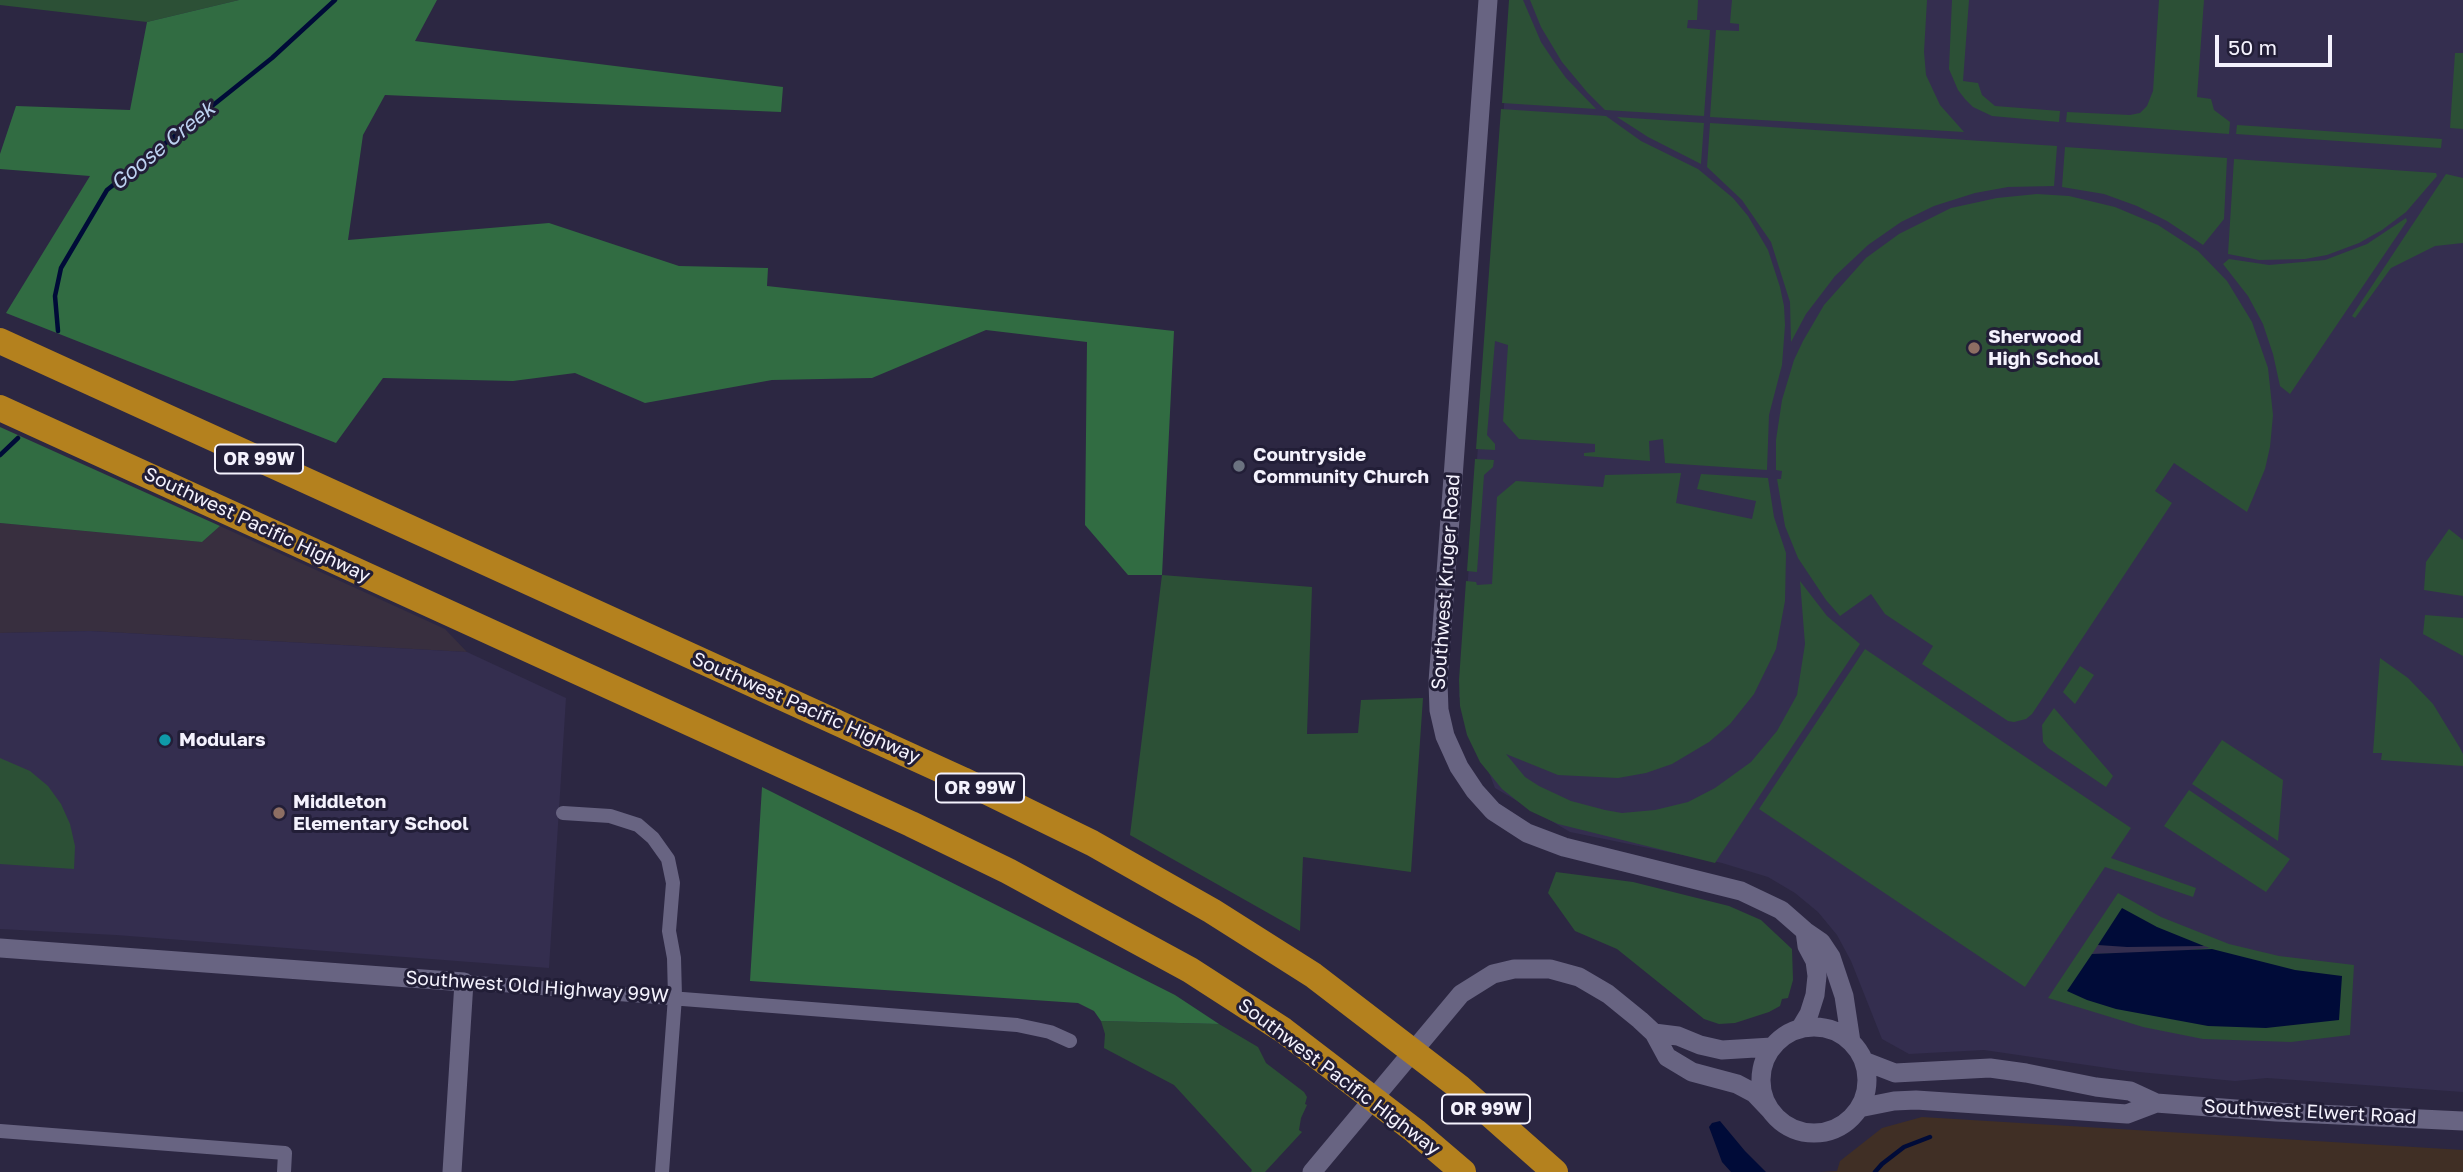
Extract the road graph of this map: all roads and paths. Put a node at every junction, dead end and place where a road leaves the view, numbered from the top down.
1 (1488, 0) edge
2 (0, 341) edge
3 (0, 408) edge
4 (563, 813) dead end
5 (1805, 931) junction
6 (0, 948) edge
7 (464, 982) junction
8 (676, 998) junction
9 (1800, 1029) junction
10 (1654, 1033) junction
11 (1070, 1041) dead end
12 (1851, 1042) junction
13 (1772, 1047) junction
14 (1413, 1050) junction
15 (1864, 1061) junction
16 (1374, 1099) junction
17 (2156, 1103) junction
18 (1859, 1108) junction
19 (1772, 1112) junction
20 (2463, 1121) edge
21 (0, 1131) edge
22 (284, 1172) edge
23 (452, 1172) edge
24 (662, 1172) edge
25 (1312, 1172) edge
26 (1463, 1172) edge
27 (1555, 1172) edge

1 - 5 street, Southwest Kruger Road
2 - 14 highway, Southwest Pacific Highway / OR 99W
3 - 16 highway, Southwest Pacific Highway / OR 99W
4 - 8 street
5 - 9 street
5 - 12 street, Southwest Kruger Road
6 - 7 street, Southwest Old Highway 99W
7 - 8 street, Southwest Old Highway 99W
7 - 23 street
8 - 11 street, Southwest Old Highway 99W
8 - 24 street
9 - 12 street
9 - 13 street
10 - 13 street
10 - 14 street
10 - 19 street
12 - 15 street
13 - 19 street
14 - 16 street
14 - 27 highway, Southwest Pacific Highway / OR 99W
15 - 17 street, Southwest Elwert Road
15 - 18 street
16 - 25 street
16 - 26 highway, Southwest Pacific Highway / OR 99W
17 - 18 street, Southwest Elwert Road
17 - 20 street, Southwest Elwert Road
18 - 19 street
21 - 22 street

